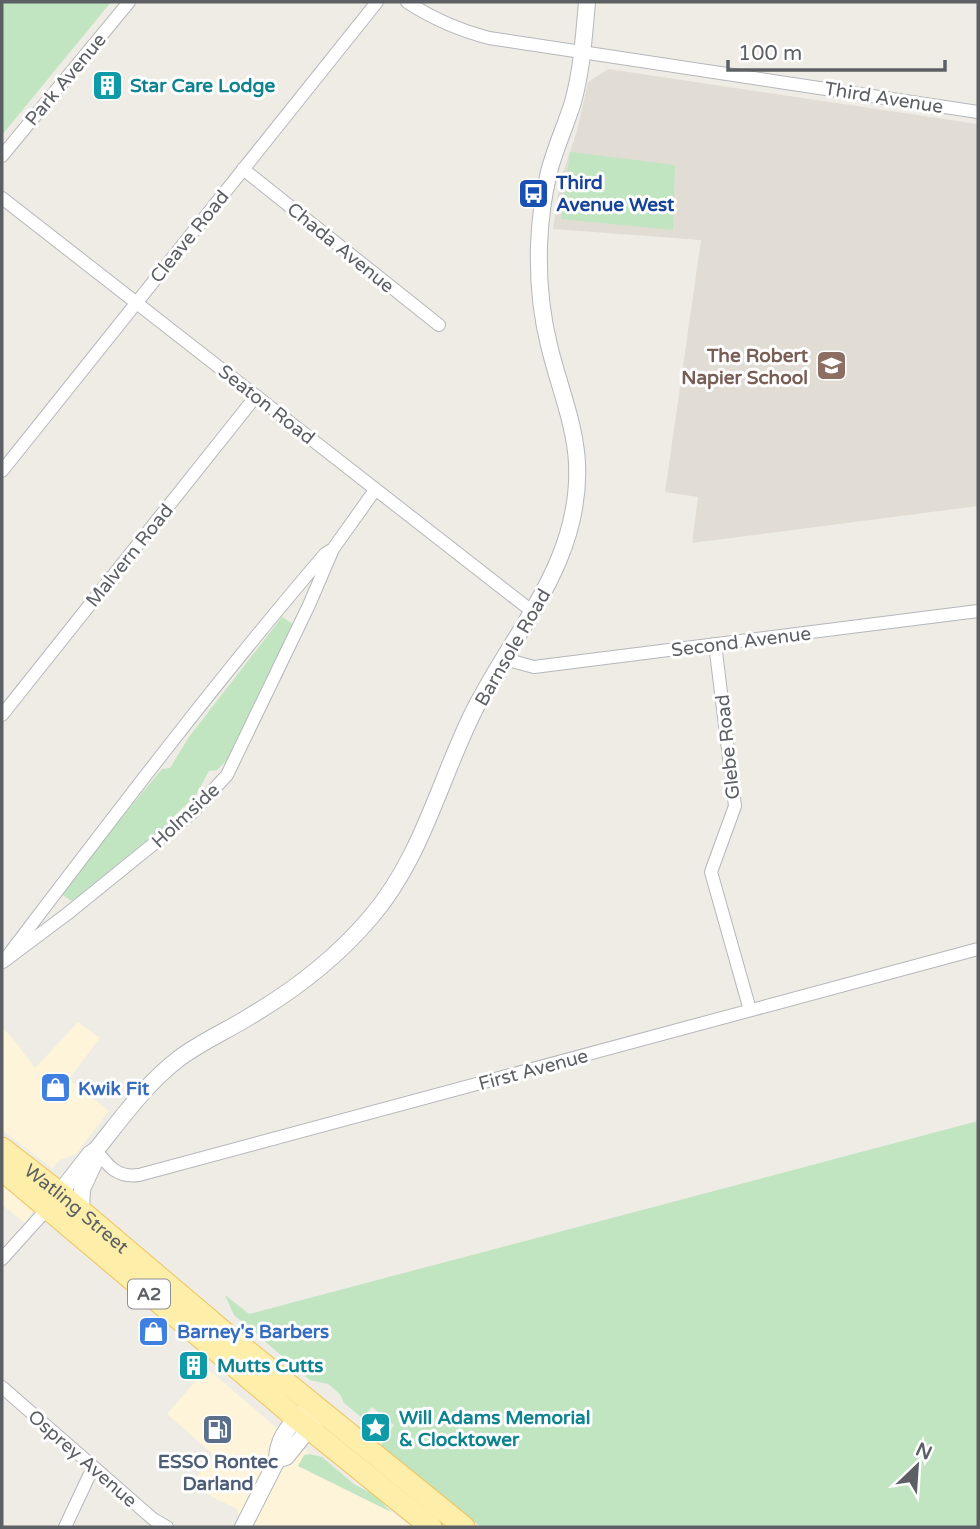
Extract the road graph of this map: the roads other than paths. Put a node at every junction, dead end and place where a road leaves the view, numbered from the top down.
1 (129, 2) edge
2 (377, 2) edge
3 (407, 2) edge
4 (587, 2) edge
5 (582, 51) junction
6 (978, 112) edge
7 (2, 156) edge
8 (243, 169) junction
9 (2, 198) edge
10 (137, 302) junction
11 (439, 326) dead end
12 (256, 396) junction
13 (2, 471) edge
14 (375, 490) junction
15 (333, 549) junction
16 (286, 600) junction
17 (978, 611) edge
18 (533, 612) junction
19 (306, 613) junction
20 (715, 644) junction
21 (504, 659) junction
22 (2, 715) edge
23 (50, 899) junction
24 (67, 914) junction
25 (978, 949) edge
26 (2, 962) edge
27 (750, 1010) junction
28 (2, 1149) edge
29 (96, 1150) junction
30 (2, 1170) edge
31 (54, 1200) junction
32 (81, 1211) junction
33 (2, 1259) edge
34 (2, 1387) edge
35 (318, 1407) junction
36 (303, 1424) junction
37 (95, 1469) junction
38 (65, 1527) edge
39 (166, 1527) edge
40 (243, 1527) edge
41 (431, 1527) edge
42 (464, 1527) edge

1 - 7 street, Park Avenue
2 - 8 street, Cleave Road
3 - 5 street, Third Avenue
4 - 5 street, Barnsole Road
5 - 6 street, Third Avenue
5 - 18 street, Barnsole Road
8 - 10 street, Cleave Road
8 - 11 street, Chada Avenue
9 - 10 street, Seaton Road
10 - 12 street, Seaton Road
10 - 13 street, Cleave Road
12 - 14 street, Seaton Road
12 - 22 street, Malvern Road
14 - 15 street, Holmside
14 - 18 street, Seaton Road
15 - 16 street, Holmside
15 - 19 street, Holmside
16 - 19 street
16 - 23 street, Holmside
17 - 20 street, Second Avenue
18 - 21 street, Barnsole Road
19 - 24 street, Holmside
20 - 21 street, Second Avenue
20 - 27 street, Glebe Road
21 - 29 street, Barnsole Road
23 - 24 street
23 - 26 street, Holmside
24 - 26 street, Holmside
25 - 27 street, First Avenue
27 - 29 street, First Avenue
28 - 31 main road, Watling Street / A2
29 - 31 street, Barnsole Road
29 - 32 street, Barnsole Road
30 - 31 main road, Watling Street / A2
31 - 32 main road, Watling Street / A2
31 - 33 street
31 - 36 main road, Watling Street / A2
32 - 35 main road, Watling Street / A2
34 - 37 street, Osprey Avenue
35 - 36 street
35 - 42 main road, A2
36 - 40 street
36 - 41 main road, A2
37 - 38 street
37 - 39 street, Osprey Avenue

